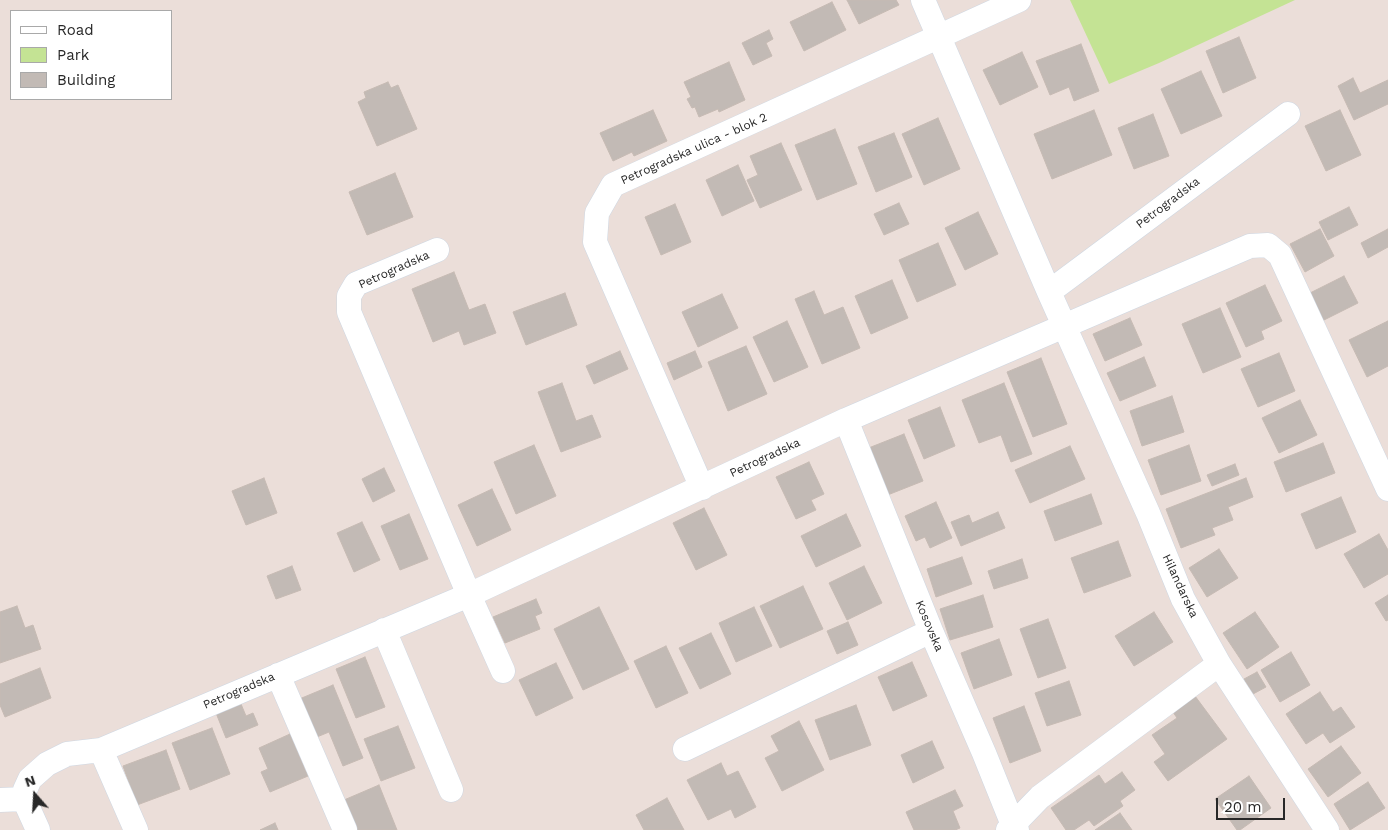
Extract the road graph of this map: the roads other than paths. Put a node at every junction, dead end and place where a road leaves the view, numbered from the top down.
1 (923, 0) edge
2 (1019, 0) edge
3 (940, 37) junction
4 (1288, 114) dead end
5 (437, 250) dead end
6 (1049, 292) junction
7 (1064, 326) junction
8 (846, 420) junction
9 (702, 488) junction
10 (1388, 489) edge
11 (469, 595) junction
12 (384, 630) junction
13 (931, 632) junction
14 (1219, 664) junction
15 (503, 671) dead end
16 (278, 675) junction
17 (685, 749) dead end
18 (101, 750) junction
19 (451, 790) dead end
20 (24, 799) junction
21 (0, 800) edge
22 (1013, 828) edge
23 (38, 830) edge
24 (136, 830) edge
25 (345, 830) edge
26 (1327, 830) edge

1 - 3 street, Hilandarska
2 - 3 street, Petrogradska ulica - blok 2
3 - 6 street, Hilandarska
3 - 9 street, Petrogradska ulica - blok 2
4 - 6 street, Petrogradska
5 - 11 street, Petrogradska
6 - 7 street, Hilandarska
7 - 8 street, Petrogradska
7 - 10 street, Petrogradska
7 - 14 street, Hilandarska
8 - 9 street, Petrogradska
8 - 13 street, Kosovska
9 - 11 street, Petrogradska
11 - 12 street, Petrogradska
11 - 15 street, Petrogradska
12 - 16 street, Petrogradska
12 - 19 street
13 - 17 street
13 - 22 street, Kosovska
14 - 22 street
14 - 26 street, Hilandarska
16 - 18 street, Petrogradska
16 - 25 street
18 - 20 street, Petrogradska
18 - 24 street
20 - 21 street
20 - 23 street

